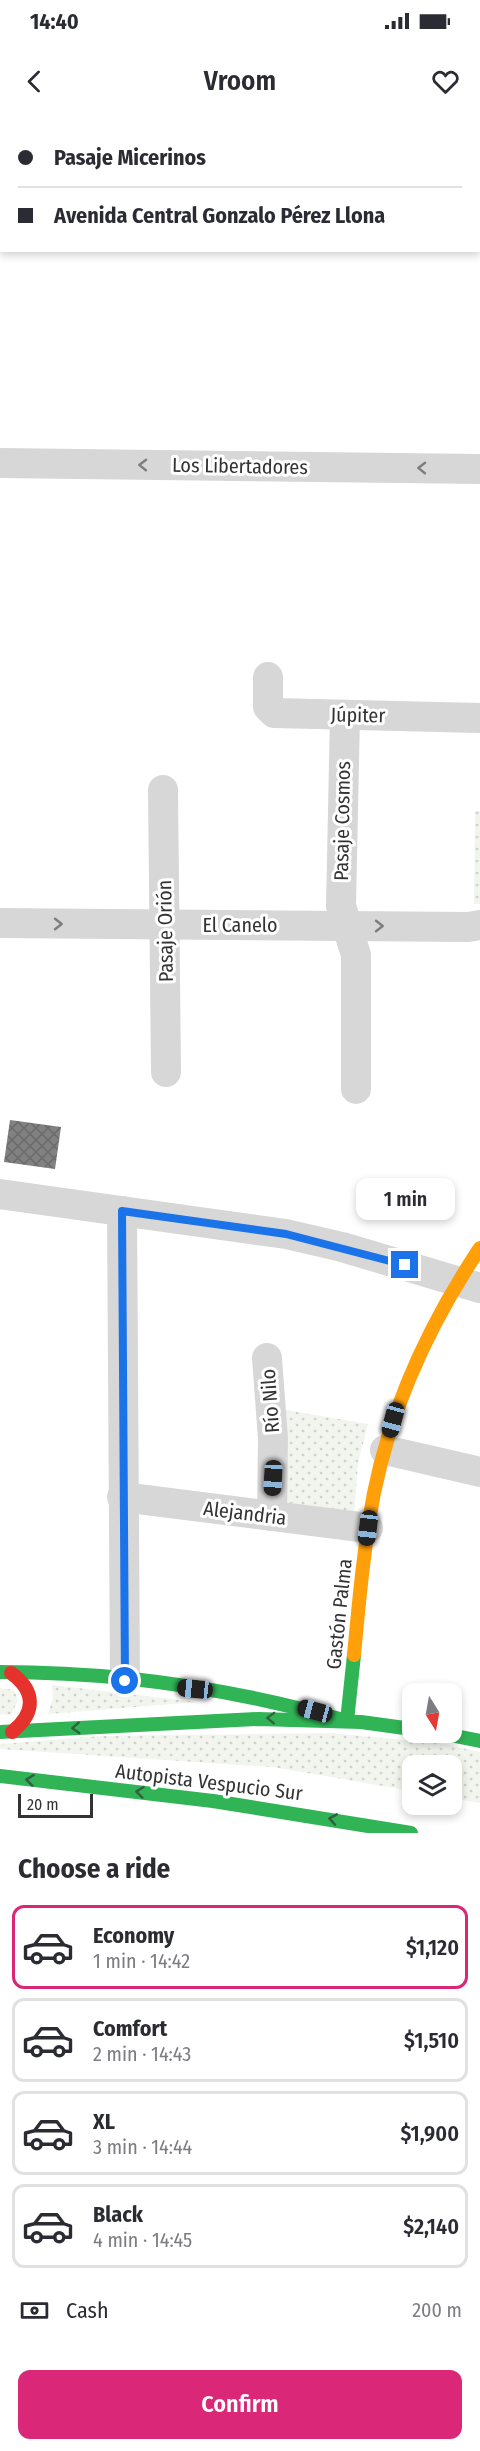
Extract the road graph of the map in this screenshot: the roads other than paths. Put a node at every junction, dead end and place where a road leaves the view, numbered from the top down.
1 (0, 463) edge
2 (480, 469) edge
3 (268, 676) dead end
4 (345, 715) junction
5 (480, 718) edge
6 (163, 790) dead end
7 (0, 923) edge
8 (165, 924) junction
9 (480, 925) edge
10 (347, 926) junction
11 (166, 1072) dead end
12 (356, 1089) dead end
13 (0, 1194) edge
14 (122, 1211) junction
15 (480, 1248) edge
16 (468, 1285) edge
17 (267, 1358) dead end
18 (385, 1450) junction
19 (480, 1472) edge
20 (122, 1497) junction
21 (272, 1516) junction
22 (368, 1528) junction
23 (6, 1672) edge
24 (125, 1681) junction
25 (347, 1721) junction
26 (402, 1728) edge
27 (6, 1732) edge
28 (462, 1737) edge
29 (480, 1741) edge
30 (0, 1776) edge
31 (411, 1833) edge

2 -> 1 street, Los Libertadores
3 - 4 street, Júpiter
4 - 5 street, Júpiter
4 - 10 street, Pasaje Cosmos
6 - 8 street, Pasaje Orión
7 -> 8 street, El Canelo
8 - 10 street, El Canelo
8 - 11 street, Pasaje Orión
10 -> 9 street, El Canelo
10 - 12 street, Pasaje Cosmos
13 - 14 street
14 - 16 street
14 - 20 street
15 - 16 main road, Gastón Palma
16 - 18 main road, Gastón Palma
17 - 21 street, Río Nilo
18 - 19 street
18 - 22 main road, Gastón Palma
20 - 21 street, Alejandria
20 - 24 street
21 - 22 street, Alejandria
22 - 25 main road, Gastón Palma
23 - 24 main road
23 - 27 main road
24 - 25 main road
25 - 26 main road
25 -> 27 main road
28 - 29 main road
31 -> 30 main road, Autopista Vespucio Sur

